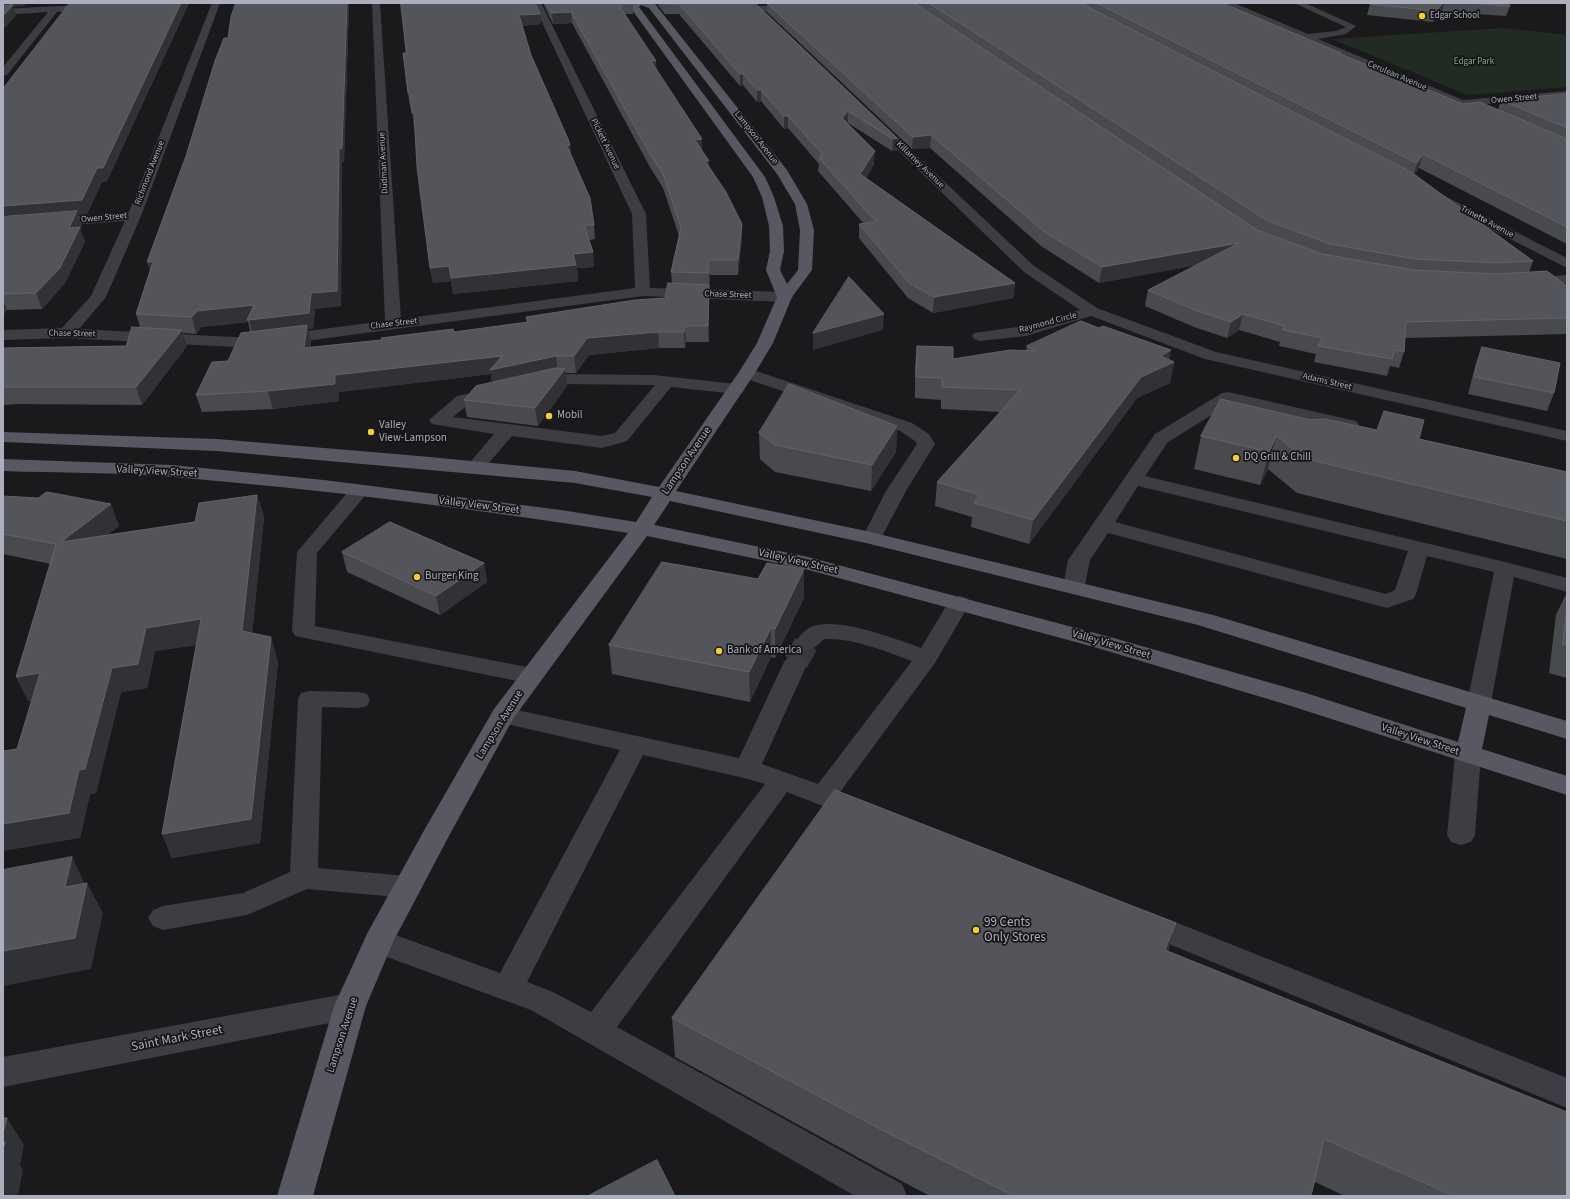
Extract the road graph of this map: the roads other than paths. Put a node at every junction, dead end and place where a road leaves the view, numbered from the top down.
1 (216, 3) edge
2 (376, 3) edge
3 (537, 3) edge
4 (638, 3) edge
5 (642, 3) edge
6 (1227, 3) edge
7 (1298, 3) edge
8 (108, 6) edge
9 (810, 6) edge
10 (55, 9) junction
11 (3, 12) edge
12 (767, 20) edge
13 (1322, 27) dead end
14 (1337, 33) junction
15 (1306, 37) junction
16 (3, 73) edge
17 (1567, 94) edge
18 (1461, 103) junction
19 (870, 118) edge
20 (1496, 118) edge
21 (1426, 191) edge
22 (134, 216) junction
23 (3, 226) edge
24 (1567, 264) edge
25 (1567, 279) edge
26 (1514, 283) edge
27 (643, 292) junction
28 (785, 297) junction
29 (1092, 311) junction
30 (392, 324) junction
31 (67, 333) junction
32 (3, 335) edge
33 (980, 336) dead end
34 (746, 373) junction
35 (667, 381) junction
36 (736, 389) junction
37 (1367, 429) edge
38 (507, 430) junction
39 (1567, 436) edge
40 (3, 437) edge
41 (3, 465) edge
42 (475, 467) junction
43 (1133, 479) junction
44 (359, 491) junction
45 (665, 494) junction
46 (1102, 525) junction
47 (642, 529) junction
48 (872, 538) junction
49 (1419, 548) junction
50 (1505, 568) junction
51 (1567, 585) edge
52 (1074, 586) junction
53 (959, 603) junction
54 (927, 658) junction
55 (532, 676) junction
56 (358, 700) dead end
57 (1480, 703) junction
58 (503, 715) junction
59 (1567, 730) edge
60 (636, 743) junction
61 (1468, 755) junction
62 (747, 769) junction
63 (782, 780) junction
64 (1567, 786) edge
65 (823, 796) junction
66 (881, 818) edge
67 (1461, 835) dead end
68 (304, 878) junction
69 (408, 887) junction
70 (1122, 912) edge
71 (163, 918) dead end
72 (379, 941) junction
73 (508, 988) junction
74 (350, 1006) junction
75 (596, 1031) junction
76 (3, 1072) edge
77 (1567, 1093) edge
78 (295, 1196) edge
79 (889, 1196) edge

1 - 22 street, Richmond Avenue
2 - 30 street, Dudman Avenue
3 - 27 street, Pickett Avenue
4 - 28 main road, Lampson Avenue
5 - 28 main road, Lampson Avenue
6 - 15 street, Cerulean Avenue
7 - 14 street
8 - 10 street
9 - 12 street
10 - 11 street
10 - 16 street
13 - 14 street
14 - 15 street
15 - 18 street, Cerulean Avenue
17 - 18 street, Owen Street
18 - 20 street, Cerulean Avenue
19 - 29 street, Killarney Avenue
21 - 24 street, Trinette Avenue
22 - 23 street, Owen Street
22 - 31 street, Richmond Avenue
25 - 26 street
27 - 28 street, Chase Street
27 - 30 street, Chase Street
28 - 34 main road, Lampson Avenue
29 - 33 street, Raymond Circle
29 - 39 street, Adams Street
30 - 31 street, Chase Street
31 - 32 street, Chase Street
34 - 36 main road, Lampson Avenue
34 - 48 street
35 - 36 street
35 - 38 street
35 - 38 street
36 - 45 main road, Lampson Avenue
37 - 43 street
38 - 42 street
40 - 42 main road
41 - 44 main road, Valley View Street
42 - 45 main road
43 - 46 street
43 - 49 street
44 - 47 main road, Valley View Street
44 - 55 street
45 - 47 main road, Lampson Avenue
45 - 48 main road
46 - 49 street
46 - 52 street
47 - 53 main road, Valley View Street
47 - 55 main road, Lampson Avenue
48 - 52 main road
49 - 50 street
50 - 51 street
50 - 57 street
52 - 57 main road
53 - 54 street
53 - 61 main road, Valley View Street
54 - 62 street
54 - 65 street
55 - 58 main road, Lampson Avenue
56 - 68 street
57 - 59 main road
57 - 61 main road
58 - 60 street
58 - 69 main road, Lampson Avenue
60 - 62 street
60 - 73 street
61 - 64 main road, Valley View Street
61 - 67 street
62 - 63 street
63 - 65 street
63 - 75 street
65 - 66 street
68 - 69 street
68 - 71 street
69 - 72 main road, Lampson Avenue
70 - 77 street
72 - 73 street
72 - 74 main road, Lampson Avenue
73 - 75 street
74 - 76 street, Saint Mark Street
74 - 78 main road, Lampson Avenue
75 - 79 street

